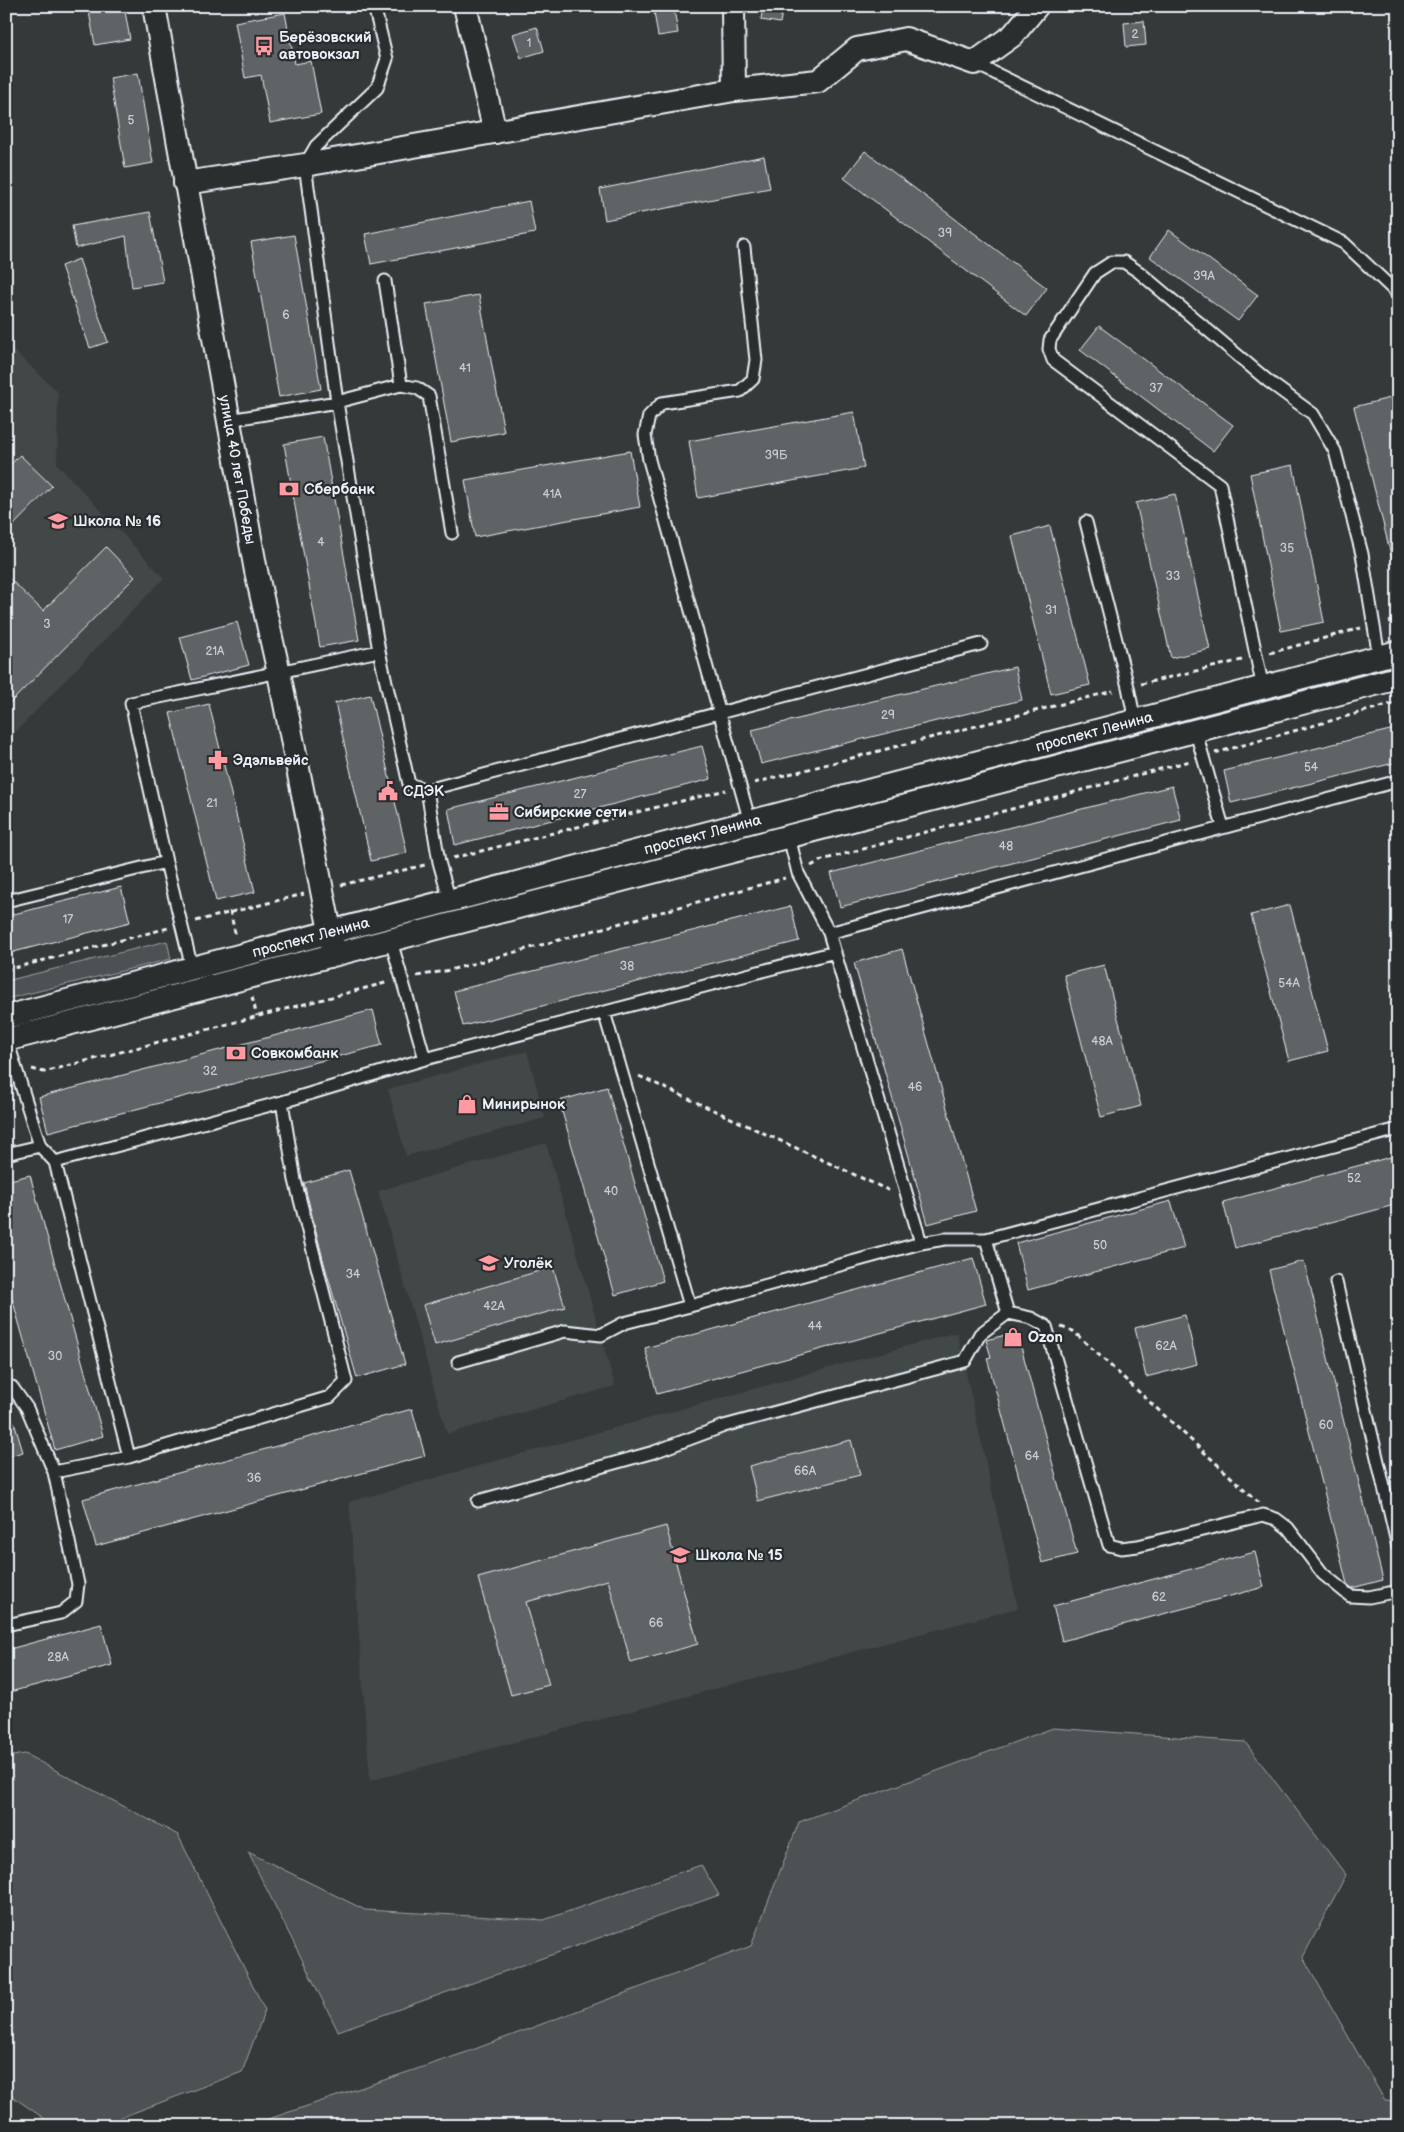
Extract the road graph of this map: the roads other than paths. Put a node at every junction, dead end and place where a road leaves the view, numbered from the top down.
1 (154, 6) edge
2 (374, 6) edge
3 (465, 6) edge
4 (733, 6) edge
5 (1037, 6) edge
6 (974, 63) junction
7 (734, 90) junction
8 (495, 132) junction
9 (305, 165) junction
10 (185, 183) junction
11 (744, 247) dead end
12 (385, 281) dead end
13 (1398, 294) edge
14 (401, 385) junction
15 (338, 402) junction
16 (229, 420) junction
17 (1086, 522) dead end
18 (452, 533) dead end
19 (981, 644) dead end
20 (379, 651) junction
21 (1389, 655) edge
22 (279, 673) junction
23 (1398, 678) edge
24 (1263, 688) junction
25 (719, 713) junction
26 (1135, 721) junction
27 (1195, 730) junction
28 (1398, 781) edge
29 (427, 790) junction
30 (750, 822) junction
31 (1223, 827) junction
32 (789, 837) junction
33 (166, 862) junction
34 (6, 901) edge
35 (450, 901) junction
36 (330, 931) junction
37 (829, 933) junction
38 (391, 941) junction
39 (834, 952) junction
40 (334, 955) junction
41 (192, 968) junction
42 (604, 1012) junction
43 (6, 1017) edge
44 (7, 1040) edge
45 (425, 1059) junction
46 (282, 1102) junction
47 (1398, 1130) edge
48 (40, 1146) junction
49 (6, 1154) edge
50 (55, 1162) junction
51 (986, 1240) junction
52 (921, 1243) junction
53 (1336, 1282) dead end
54 (690, 1306) junction
55 (1008, 1313) junction
56 (458, 1362) dead end
57 (6, 1389) edge
58 (129, 1457) junction
59 (54, 1472) junction
60 (478, 1501) dead end
61 (1393, 1507) edge
62 (1398, 1547) edge
63 (1398, 1591) edge
64 (6, 1625) edge

1 - 10 street, улица 40 лет Победы
2 - 9 lane
3 - 8 street
4 - 7 street
5 - 6 street
6 - 7 street
6 - 13 lane
7 - 8 street
8 - 9 street
9 - 10 street
9 - 15 lane
10 - 16 street, улица 40 лет Победы
11 - 25 lane
12 - 14 lane
14 - 15 lane
14 - 18 lane
15 - 16 lane
15 - 20 lane
16 - 22 street, улица 40 лет Победы
17 - 26 lane
19 - 25 lane
20 - 22 lane
20 - 29 lane
21 - 24 street, проспект Ленина
21 - 24 lane
22 - 33 lane
22 - 36 street, улица 40 лет Победы
23 - 27 street, проспект Ленина
24 - 26 street, проспект Ленина
25 - 29 lane
25 - 30 lane
26 - 30 street, проспект Ленина
27 - 31 lane
27 - 32 street, проспект Ленина
28 - 31 lane
29 - 35 lane
30 - 35 street, проспект Ленина
31 - 37 lane
32 - 37 lane
32 - 38 street, проспект Ленина
33 - 34 lane
33 - 41 lane
35 - 36 street, проспект Ленина
36 - 40 street, улица 40 лет Победы
36 - 41 street, проспект Ленина
37 - 39 lane
38 - 40 street, проспект Ленина
38 - 45 lane
39 - 42 lane
39 - 52 lane
40 - 44 street, проспект Ленина
41 - 43 street, проспект Ленина
42 - 45 lane
42 - 54 lane
44 - 48 lane
45 - 46 lane
46 - 50 lane
46 - 58 lane
47 - 51 lane
48 - 49 lane
48 - 50 lane
50 - 58 lane
51 - 52 lane
51 - 55 lane
52 - 54 lane
53 - 61 lane
54 - 56 lane
55 - 60 lane
55 - 63 lane
57 - 59 lane
58 - 59 lane
59 - 64 lane
61 - 62 lane

